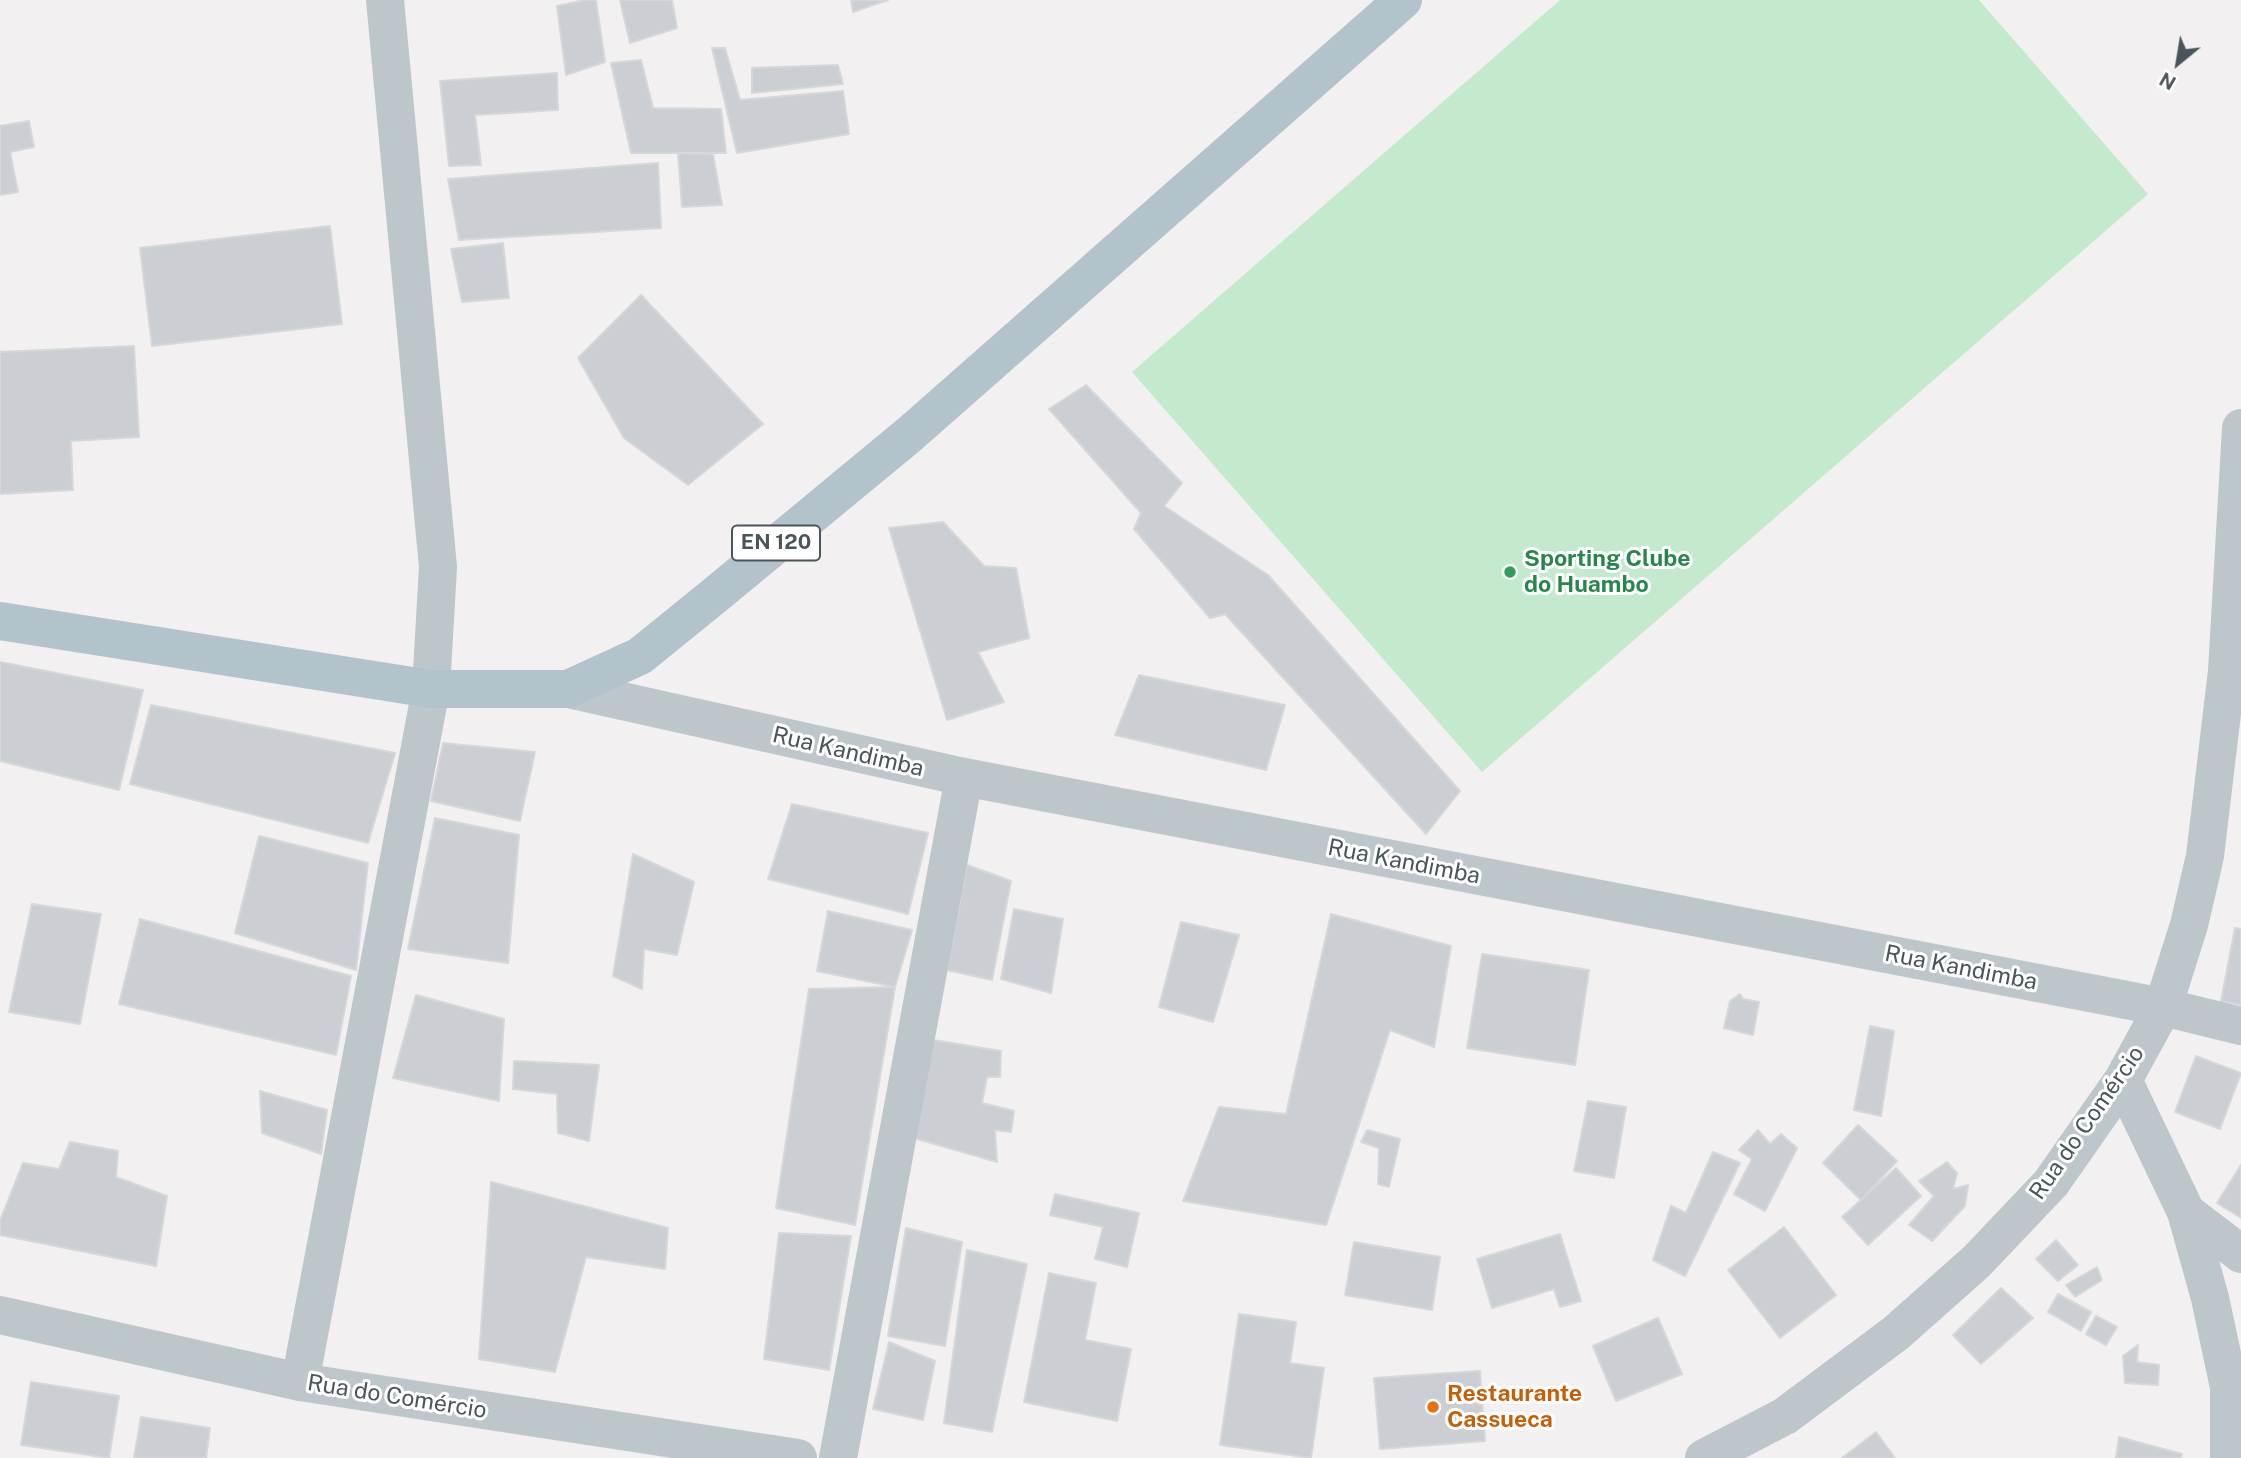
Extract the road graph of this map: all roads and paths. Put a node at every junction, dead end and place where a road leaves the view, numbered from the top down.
1 (385, 0) edge
2 (1403, 0) edge
3 (2241, 428) edge
4 (0, 621) edge
5 (431, 689) junction
6 (568, 689) junction
7 (964, 778) junction
8 (2163, 1007) junction
9 (2241, 1026) edge
10 (2123, 1080) junction
11 (2186, 1212) junction
12 (2241, 1254) edge
13 (0, 1315) edge
14 (300, 1382) junction
15 (798, 1458) edge
16 (838, 1458) edge
17 (1704, 1458) edge
18 (2229, 1458) edge

1 - 5 street
2 - 6 main road, EN 120
3 - 8 street, Rua do Comércio
4 - 5 main road, EN 120
5 - 6 main road, EN 120
5 - 14 street
6 - 7 street, Rua Kandimba
7 - 8 street, Rua Kandimba
7 - 16 street
8 - 9 street, Rua Kandimba
8 - 10 street, Rua do Comércio
10 - 11 street
10 - 17 street, Rua do Comércio
11 - 12 street
11 - 18 street
13 - 14 street, Rua do Comércio
14 - 15 street, Rua do Comércio

